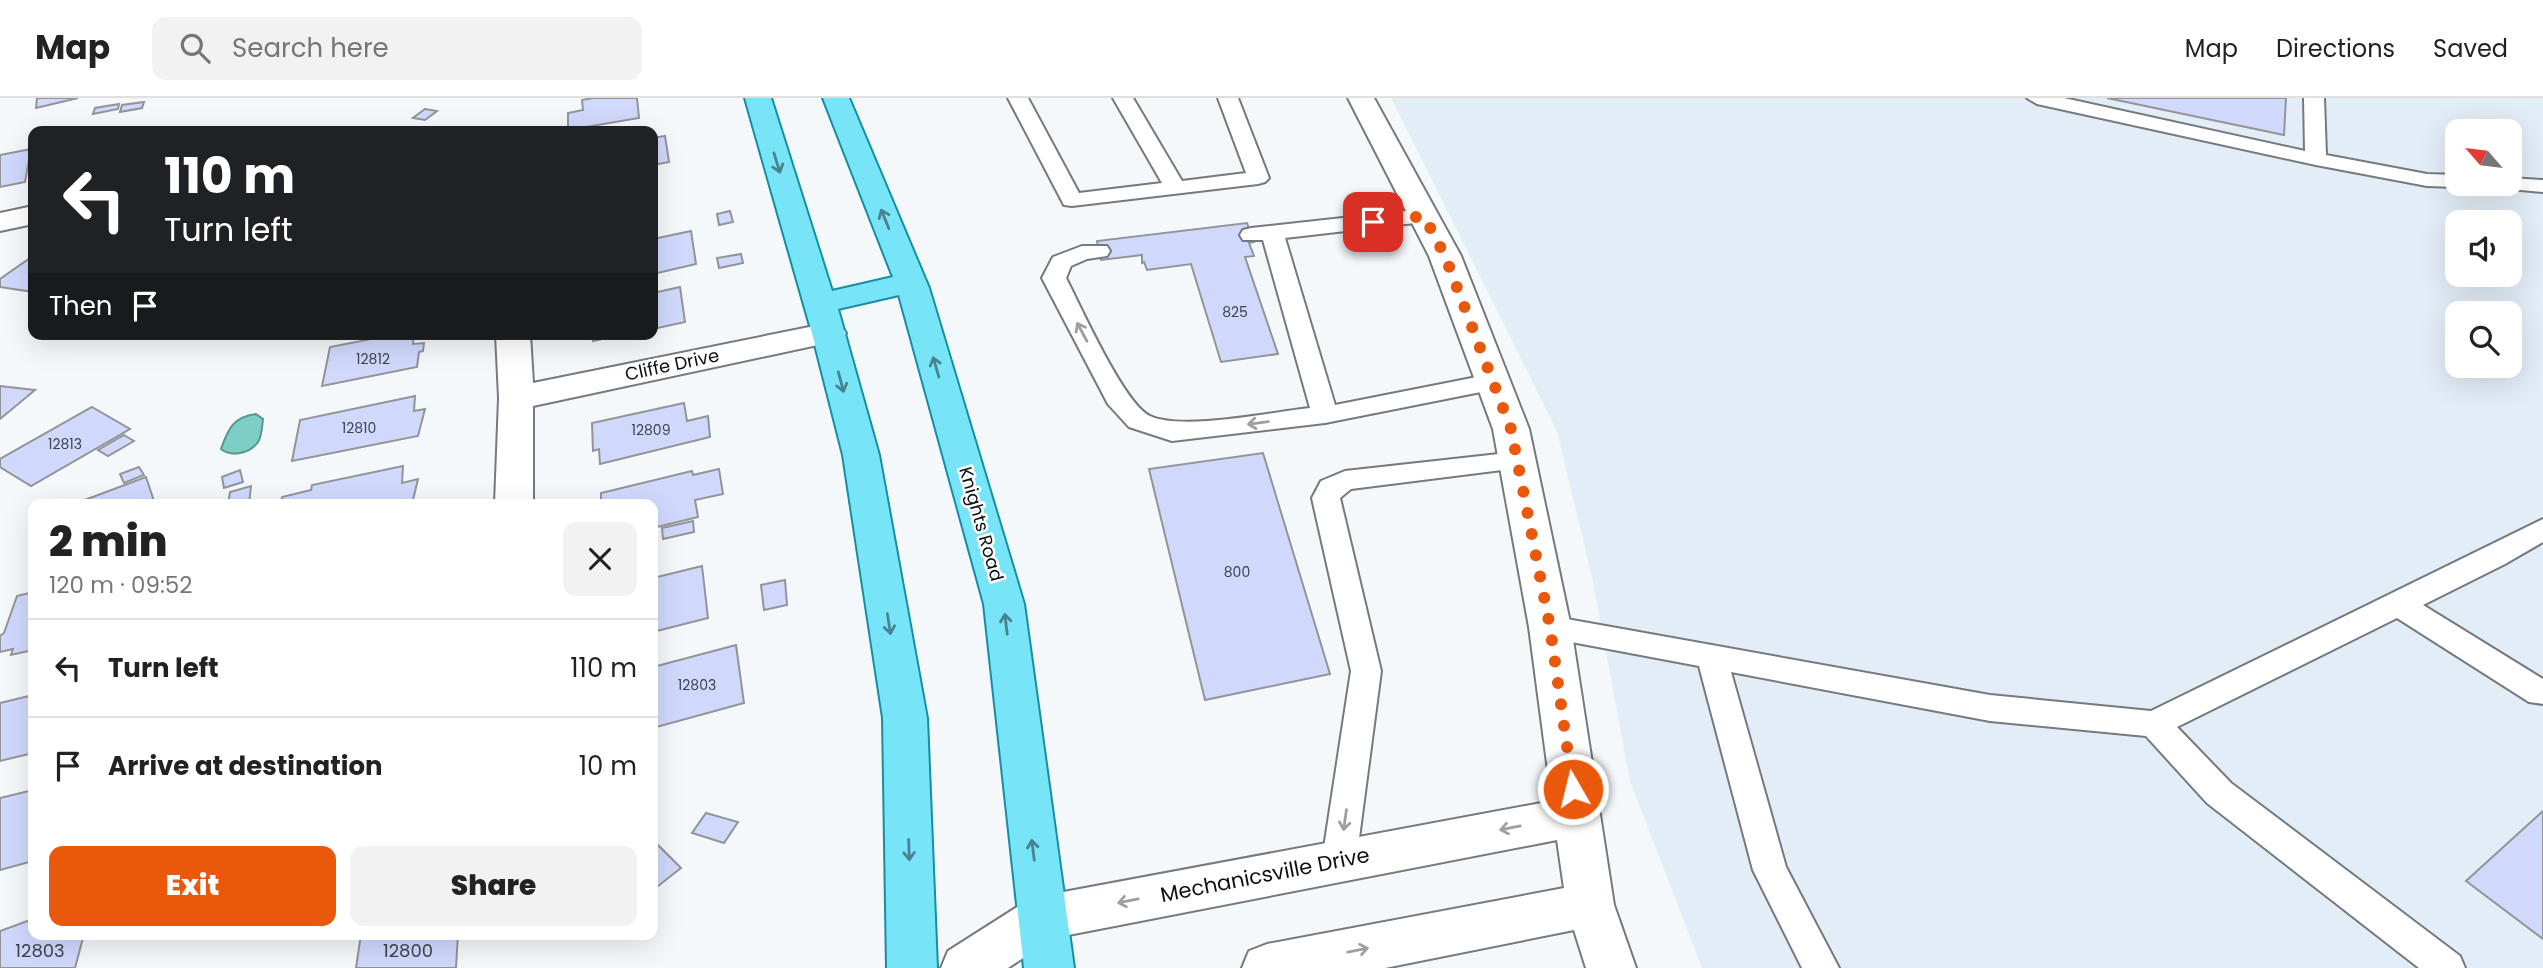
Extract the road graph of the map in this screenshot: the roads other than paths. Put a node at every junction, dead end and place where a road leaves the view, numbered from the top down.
1 (758, 98) edge
2 (836, 98) edge
3 (1018, 98) edge
4 (1123, 98) edge
5 (1228, 98) edge
6 (1361, 98) edge
7 (2037, 98) edge
8 (2314, 98) edge
9 (2316, 159) junction
10 (2445, 181) edge
11 (2522, 185) edge
12 (2543, 186) edge
13 (1176, 188) junction
14 (28, 216) edge
15 (1424, 216) junction
16 (0, 222) edge
17 (1099, 251) dead end
18 (911, 283) junction
19 (824, 319) junction
20 (513, 340) edge
21 (1492, 382) junction
22 (516, 398) junction
23 (1325, 415) junction
24 (1517, 461) junction
25 (514, 499) edge
26 (2543, 529) edge
27 (2398, 604) junction
28 (1550, 627) junction
29 (1711, 656) junction
30 (2540, 693) dead end
31 (2154, 724) junction
32 (1577, 816) junction
33 (1339, 860) junction
34 (1590, 905) junction
35 (1042, 918) junction
36 (912, 968) edge
37 (966, 968) edge
38 (1049, 968) edge
39 (1267, 968) edge
40 (1611, 968) edge
41 (1821, 968) edge
42 (2447, 968) edge

1 -> 19 main road
18 -> 2 main road, Knights Road
3 - 13 lane
4 - 13 lane
5 - 13 lane
6 - 15 street
7 - 9 lane
8 - 9 lane
9 - 10 lane
11 - 12 lane
14 - 16 street
15 - 21 street
15 - 23 lane
23 -> 17 lane
18 - 19 main road
35 -> 18 main road, Knights Road
19 - 22 street, Cliffe Drive
19 -> 36 main road
20 - 22 street
21 - 23 lane
21 - 24 street
22 - 25 street
24 - 28 street
24 -> 33 lane
26 - 27 lane
27 - 30 lane
27 - 31 lane
28 - 29 lane
28 - 32 street
29 - 31 lane
29 - 41 lane
31 - 42 lane
32 -> 33 street, Mechanicsville Drive
32 - 34 street
33 -> 35 street, Mechanicsville Drive
39 -> 34 street
34 - 40 street
35 - 37 street, Mechanicsville Drive
35 - 38 main road, Knights Road

